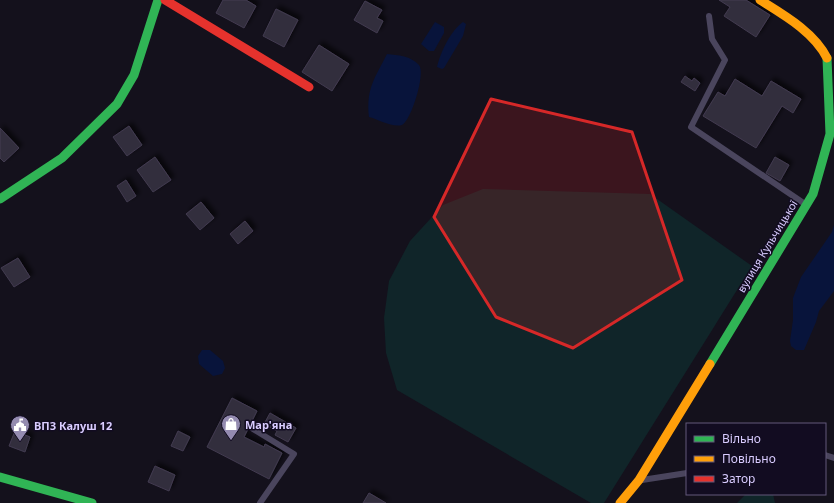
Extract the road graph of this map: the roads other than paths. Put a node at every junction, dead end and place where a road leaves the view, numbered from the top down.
1 (158, 0) edge
2 (165, 0) edge
3 (760, 0) edge
4 (709, 16) dead end
5 (309, 87) dead end
6 (0, 199) edge
7 (806, 205) junction
8 (253, 429) dead end
9 (686, 473) edge
10 (0, 477) edge
11 (639, 480) junction
12 (92, 503) edge
13 (260, 503) edge
14 (620, 503) edge

1 - 6 street
2 - 5 street
3 - 7 street, вулиця Кульчицької
4 - 7 lane
7 - 11 street, вулиця Кульчицької
8 - 13 lane
9 - 11 lane
10 - 12 street
11 - 14 street, вулиця Кульчицької

